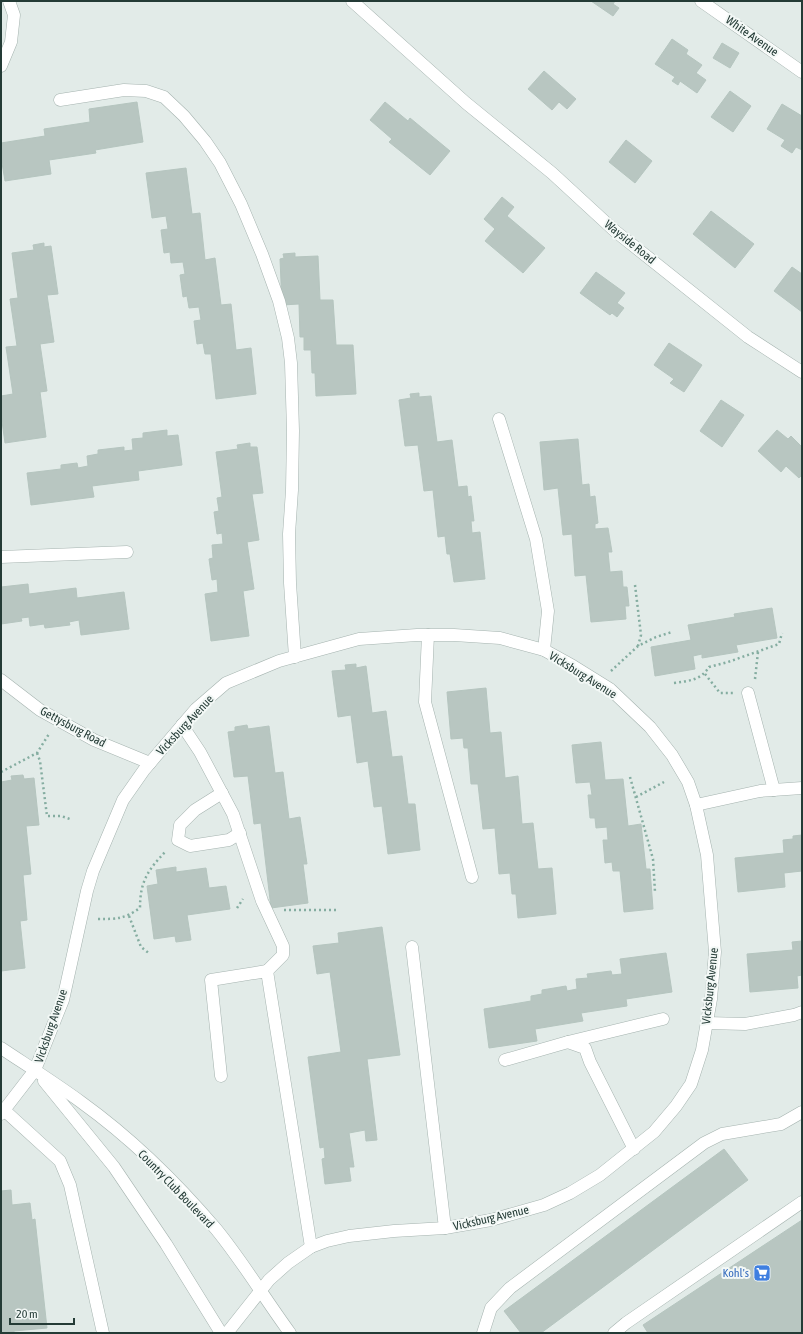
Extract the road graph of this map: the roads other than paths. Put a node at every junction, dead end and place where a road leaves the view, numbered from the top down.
1 (9, 1) edge
2 (352, 1) edge
3 (701, 1) edge
4 (1, 66) edge
5 (802, 72) edge
6 (60, 100) dead end
7 (802, 372) edge
8 (500, 419) dead end
9 (127, 552) dead end
10 (2, 554) edge
11 (428, 635) junction
12 (544, 650) junction
13 (295, 657) junction
14 (1, 680) edge
15 (748, 693) dead end
16 (182, 725) junction
17 (150, 763) junction
18 (802, 788) edge
19 (774, 790) junction
20 (222, 793) junction
21 (696, 805) junction
22 (240, 832) junction
23 (472, 877) dead end
24 (412, 946) dead end
25 (267, 971) junction
26 (802, 1012) edge
27 (664, 1019) dead end
28 (707, 1023) junction
29 (568, 1042) junction
30 (1, 1048) edge
31 (505, 1060) dead end
32 (35, 1070) junction
33 (221, 1076) dead end
34 (3, 1112) edge
35 (802, 1112) edge
36 (634, 1149) junction
37 (802, 1202) edge
38 (445, 1228) junction
39 (311, 1247) junction
40 (260, 1292) junction
41 (103, 1333) edge
42 (221, 1333) edge
43 (227, 1333) edge
44 (290, 1333) edge
45 (482, 1333) edge
46 (614, 1333) edge

1 - 4 street
2 - 7 street, Wayside Road
3 - 5 street, White Avenue
6 - 13 street
8 - 12 street
9 - 10 street
11 - 12 street, Vicksburg Avenue
11 - 13 street, Vicksburg Avenue
11 - 23 street
12 - 21 street, Vicksburg Avenue
13 - 16 street, Vicksburg Avenue
14 - 17 street, Gettysburg Road
15 - 19 street
16 - 17 street, Vicksburg Avenue
16 - 20 street
17 - 32 street, Vicksburg Avenue
18 - 19 street
19 - 21 street
20 - 22 street
20 - 22 street
21 - 28 street, Vicksburg Avenue
22 - 25 street
24 - 38 street
25 - 33 street
25 - 39 street
26 - 28 street
27 - 29 street
28 - 36 street, Vicksburg Avenue
29 - 31 street
29 - 36 street
30 - 32 street, Country Club Boulevard
32 - 34 street, Vicksburg Avenue
32 - 40 street, Country Club Boulevard
32 - 42 street, Country Club Boulevard
34 - 41 street
35 - 45 street
36 - 38 street, Vicksburg Avenue
37 - 46 street
38 - 39 street, Vicksburg Avenue
39 - 40 street, Vicksburg Avenue
40 - 43 street, Vicksburg Avenue
40 - 44 street, Country Club Boulevard

